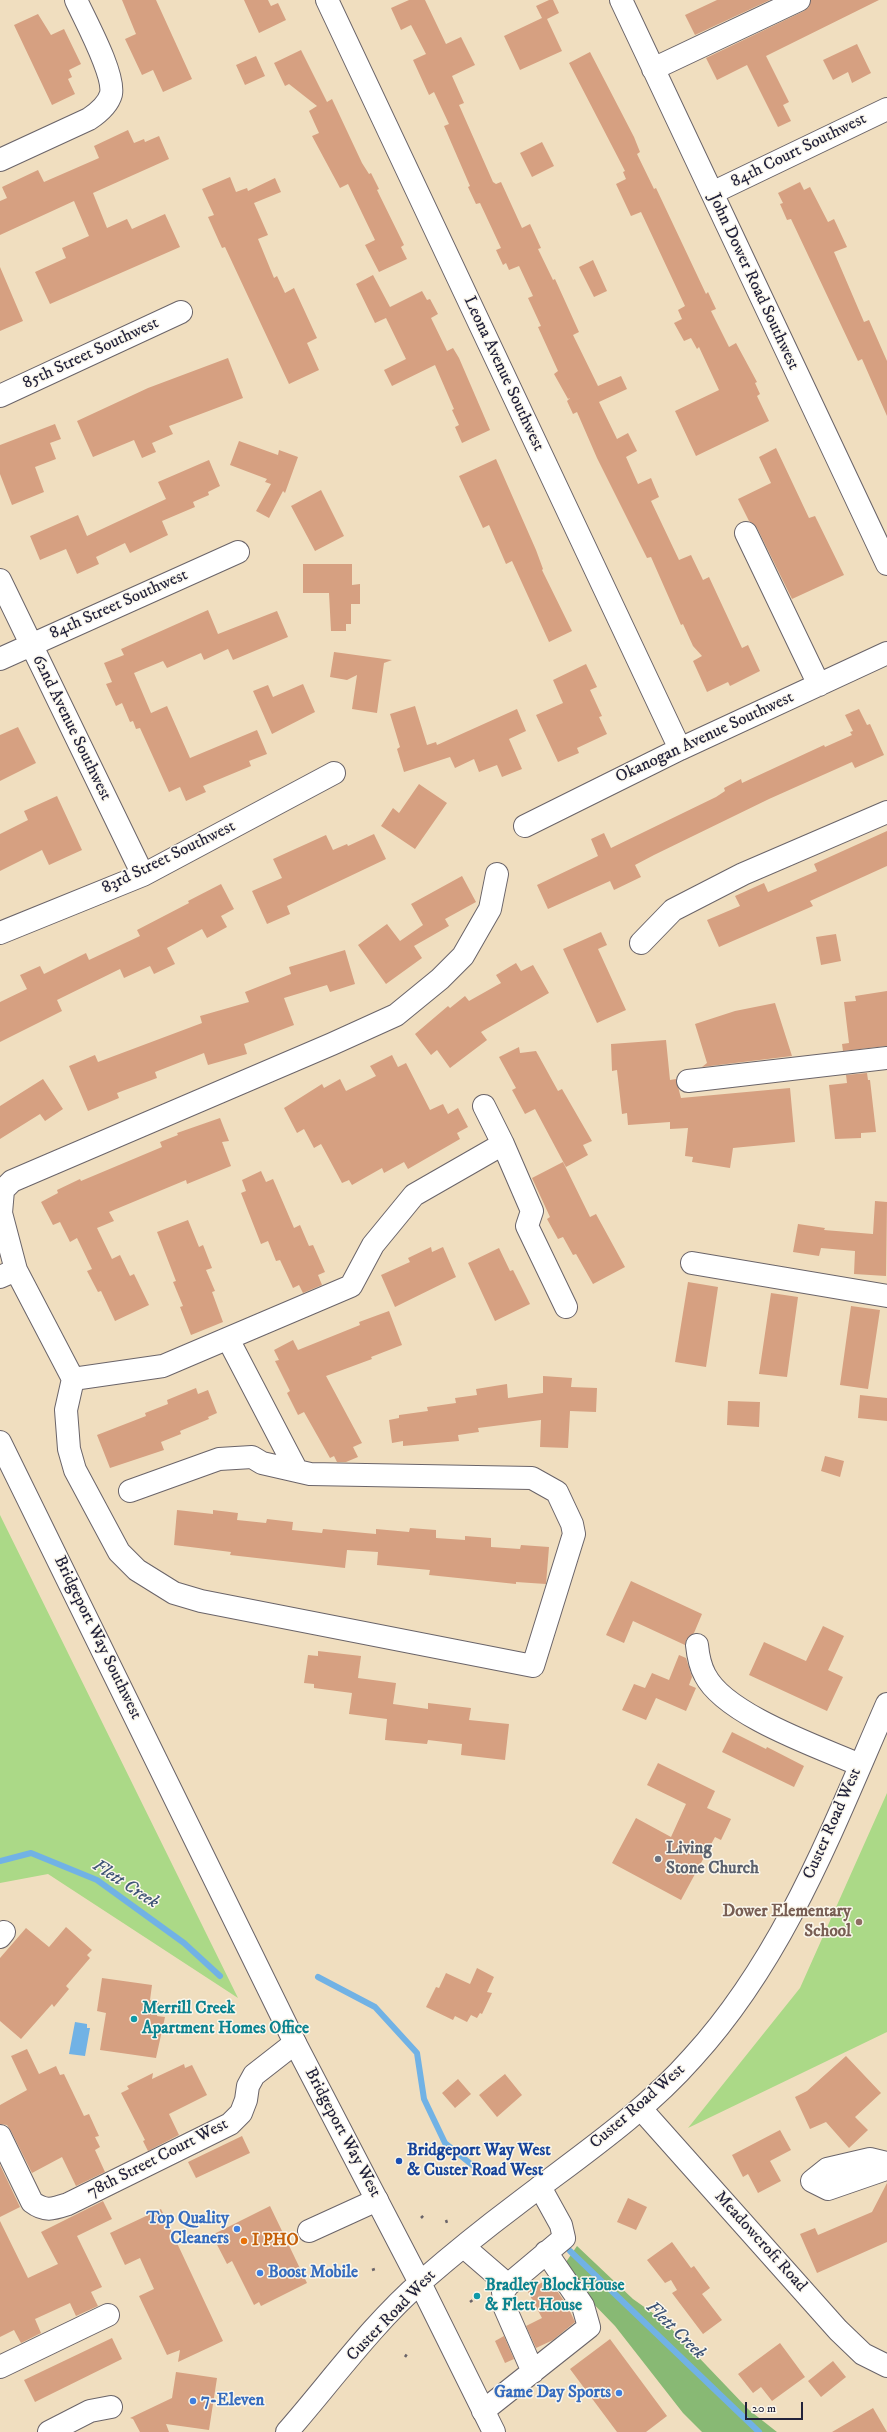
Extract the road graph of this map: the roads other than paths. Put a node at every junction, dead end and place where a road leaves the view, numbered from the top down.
1 (76, 0) edge
2 (327, 0) edge
3 (621, 0) edge
4 (799, 0) edge
5 (653, 69) junction
6 (887, 109) edge
7 (0, 160) edge
8 (712, 193) junction
9 (181, 312) dead end
10 (0, 396) edge
11 (746, 533) dead end
12 (238, 552) dead end
13 (887, 564) edge
14 (0, 580) edge
15 (31, 644) junction
16 (887, 653) edge
17 (0, 659) edge
18 (819, 685) junction
19 (680, 749) junction
20 (334, 773) dead end
21 (887, 812) edge
22 (525, 826) dead end
23 (497, 874) dead end
24 (143, 875) junction
25 (0, 933) edge
26 (641, 943) dead end
27 (887, 1058) edge
28 (688, 1081) dead end
29 (484, 1106) dead end
30 (503, 1144) junction
31 (692, 1263) dead end
32 (8, 1274) edge
33 (887, 1296) edge
34 (566, 1307) dead end
35 (228, 1339) junction
36 (73, 1379) junction
37 (0, 1442) edge
38 (297, 1471) junction
39 (130, 1491) dead end
40 (697, 1646) dead end
41 (887, 1704) edge
42 (860, 1765) junction
43 (192, 1834) joint
44 (295, 2043) junction
45 (641, 2109) junction
46 (0, 2136) edge
47 (540, 2187) junction
48 (377, 2200) junction
49 (309, 2230) dead end
50 (464, 2247) junction
51 (546, 2252) junction
52 (420, 2283) junction
53 (508, 2285) junction
54 (108, 2315) dead end
55 (887, 2366) edge
56 (0, 2367) edge
57 (533, 2372) junction
58 (111, 2407) dead end
59 (483, 2410) junction
60 (49, 2432) edge
61 (287, 2432) edge
62 (494, 2432) edge

1 - 7 street
2 - 19 street, Leona Avenue Southwest
3 - 5 street, John Dower Road Southwest
4 - 5 street
5 - 8 street, John Dower Road Southwest
6 - 8 street, 84th Court Southwest
8 - 13 street, John Dower Road Southwest
9 - 10 street, 85th Street Southwest
11 - 18 street
12 - 15 street, 84th Street Southwest
14 - 15 street, 62nd Avenue Southwest
15 - 17 street, 84th Street Southwest
15 - 24 street, 62nd Avenue Southwest
16 - 18 street, Okanogan Avenue Southwest
18 - 19 street, Okanogan Avenue Southwest
19 - 22 street, Okanogan Avenue Southwest
20 - 24 street, 83rd Street Southwest
21 - 26 street
23 - 32 street
24 - 25 street, 83rd Street Southwest
27 - 28 street
29 - 30 street
30 - 34 street
30 - 35 street
31 - 33 street
32 - 36 street
35 - 36 street
35 - 38 street
36 - 38 street
37 - 43 street, Bridgeport Way Southwest
38 - 39 street
40 - 42 street
41 - 42 street, Custer Road West
42 - 45 street, Custer Road West
43 - 44 street, Bridgeport Way West
44 - 46 street, 78th Street Court West
44 - 48 street, Bridgeport Way West
45 - 47 street, Custer Road West
45 - 55 street, Meadowcroft Road
47 - 50 street, Custer Road West
47 - 51 street
48 - 49 street
48 - 52 street, Bridgeport Way West
50 - 52 street, Custer Road West
50 - 53 street
51 - 53 street
51 - 57 street
52 - 59 street, Bridgeport Way West
52 - 61 street, Custer Road West
53 - 57 street
54 - 56 street
57 - 59 street
58 - 60 street
59 - 62 street, Bridgeport Way West

